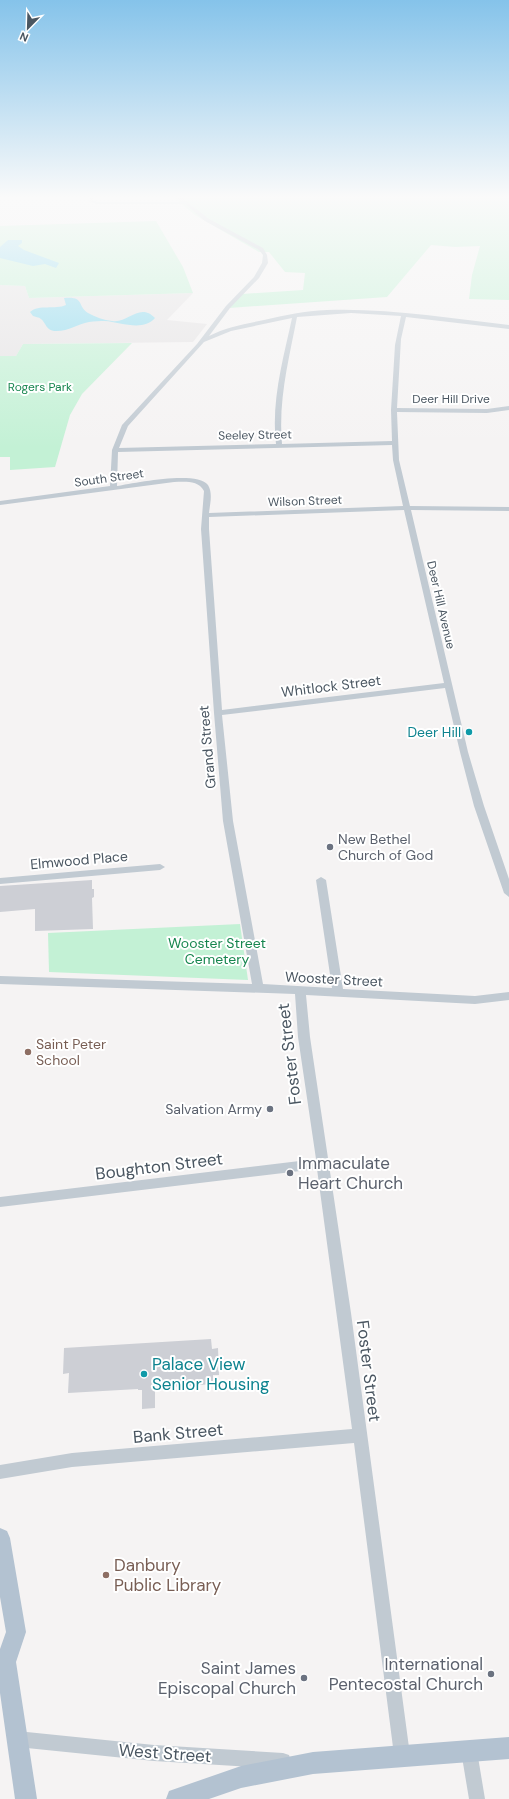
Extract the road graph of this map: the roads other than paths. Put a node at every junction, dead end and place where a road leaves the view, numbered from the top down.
1 (254, 280) edge
2 (295, 315) junction
3 (404, 315) junction
4 (434, 318) junction
5 (509, 321) edge
6 (215, 324) junction
7 (501, 326) junction
8 (509, 327) edge
9 (230, 329) junction
10 (509, 335) edge
11 (199, 345) junction
12 (509, 408) edge
13 (394, 410) junction
14 (395, 442) junction
15 (279, 445) junction
16 (115, 450) junction
17 (113, 489) junction
18 (206, 501) joint
19 (0, 503) edge
20 (406, 508) junction
21 (509, 509) edge
22 (206, 515) junction
23 (448, 684) junction
24 (218, 713) junction
25 (160, 867) dead end
26 (321, 880) dead end
27 (0, 881) edge
28 (509, 893) edge
29 (0, 980) edge
30 (258, 988) junction
31 (300, 991) junction
32 (338, 994) junction
33 (509, 996) edge
34 (474, 1000) junction
35 (509, 1004) edge
36 (322, 1163) junction
37 (0, 1202) edge
38 (359, 1435) junction
39 (0, 1472) edge
40 (0, 1538) edge
41 (3, 1657) edge
42 (17, 1739) junction
43 (509, 1748) edge
44 (469, 1751) junction
45 (402, 1755) junction
46 (313, 1763) junction
47 (26, 1799) edge
48 (177, 1799) edge
49 (477, 1799) edge

1 - 6 street
2 - 3 street
2 - 9 street
2 - 15 street
3 - 4 street
3 - 13 street, Deer Hill Avenue
4 - 5 street
4 - 7 street
6 - 9 street
6 - 11 street
7 - 8 street
7 - 10 street
9 - 11 street
11 - 16 street
12 - 13 street, Deer Hill Drive
13 - 14 street, Deer Hill Avenue
14 - 15 street, Seeley Street
14 - 20 street, Deer Hill Avenue
15 - 16 street, Seeley Street
16 - 17 street
17 - 18 street, South Street
17 - 19 street, South Street
18 - 22 street, Grand Street
20 - 21 street, Wilson Street
20 - 22 street, Wilson Street
20 - 23 street, Deer Hill Avenue
22 - 24 street, Grand Street
23 - 24 street, Whitlock Street
23 - 28 street, Deer Hill Avenue
24 - 30 street, Grand Street
25 - 27 street, Elmwood Place
26 - 32 street
29 - 30 street, Wooster Street
30 - 31 street, Wooster Street
31 - 32 street, Wooster Street
31 - 36 street, Foster Street
32 - 34 street, Wooster Street
33 - 34 street, Wooster Street
34 - 35 street, Wooster Street
36 - 37 street, Boughton Street
36 - 38 street, Foster Street
38 - 39 street, Bank Street
38 - 45 street, Foster Street
40 - 41 main road
41 - 42 main road
42 - 46 street, West Street
42 - 47 main road
43 - 44 main road, West Street
44 - 45 main road, West Street
44 - 49 street
45 - 46 main road, West Street
46 - 48 main road, West Street

